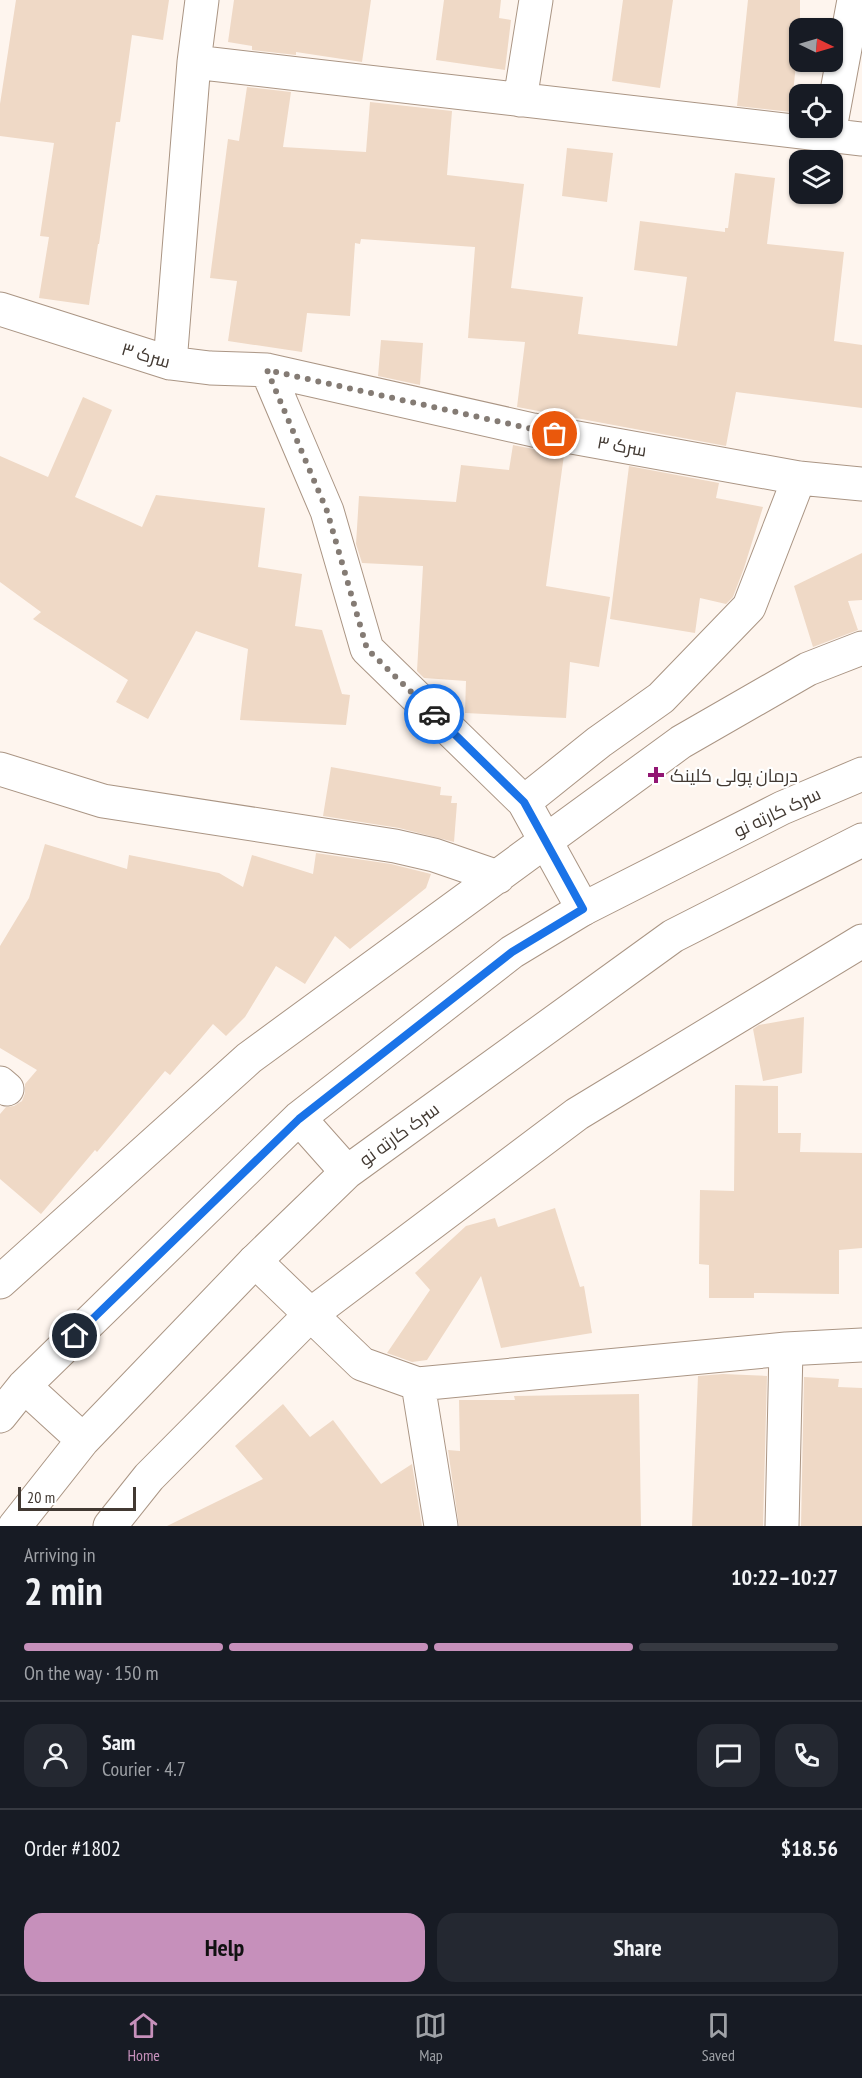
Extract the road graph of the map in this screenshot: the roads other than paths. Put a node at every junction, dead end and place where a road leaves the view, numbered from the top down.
1 (202, 0) edge
2 (536, 0) edge
3 (854, 0) edge
4 (194, 62) junction
5 (839, 84) edge
6 (520, 100) junction
7 (789, 123) edge
8 (843, 132) edge
9 (862, 139) edge
10 (0, 309) edge
11 (170, 363) junction
12 (267, 370) junction
13 (799, 478) junction
14 (862, 484) edge
15 (862, 648) edge
16 (0, 769) edge
17 (862, 774) edge
18 (524, 802) junction
19 (862, 840) edge
20 (546, 841) junction
21 (498, 877) junction
22 (583, 909) junction
23 (862, 941) edge
24 (299, 1119) junction
25 (347, 1172) junction
26 (255, 1261) junction
27 (0, 1282) edge
28 (310, 1315) junction
29 (862, 1345) edge
30 (786, 1349) junction
31 (418, 1384) junction
32 (24, 1386) junction
33 (0, 1416) edge
34 (83, 1440) junction
35 (15, 1526) edge
36 (110, 1526) edge
37 (441, 1526) edge
38 (782, 1526) edge

1 - 4 main road
2 - 6 main road
3 - 5 main road
4 - 6 main road
4 - 11 main road
6 - 7 main road
8 - 9 main road
10 - 11 main road, سرک ۳
11 - 12 main road, سرک ۳
12 - 13 main road, سرک ۳
12 - 18 main road
13 - 14 main road, سرک ۳
13 - 18 main road
15 - 20 main road
16 - 21 main road
17 - 22 main road, سرک کارته نو
18 - 20 main road
19 - 25 main road, سرک کارته نو
20 - 21 main road
20 - 22 main road
21 - 27 main road
22 - 24 main road, سرک کارته نو
23 - 28 main road
24 - 25 main road
24 - 32 main road, سرک کارته نو
25 - 26 main road, سرک کارته نو
26 - 28 main road
26 - 34 main road, سرک کارته نو
28 - 31 main road
28 - 36 main road
29 - 30 main road
30 - 31 main road
30 - 38 main road
31 - 37 main road
32 - 33 main road, سرک کارته نو
32 - 34 main road
34 - 35 main road, سرک کارته نو

